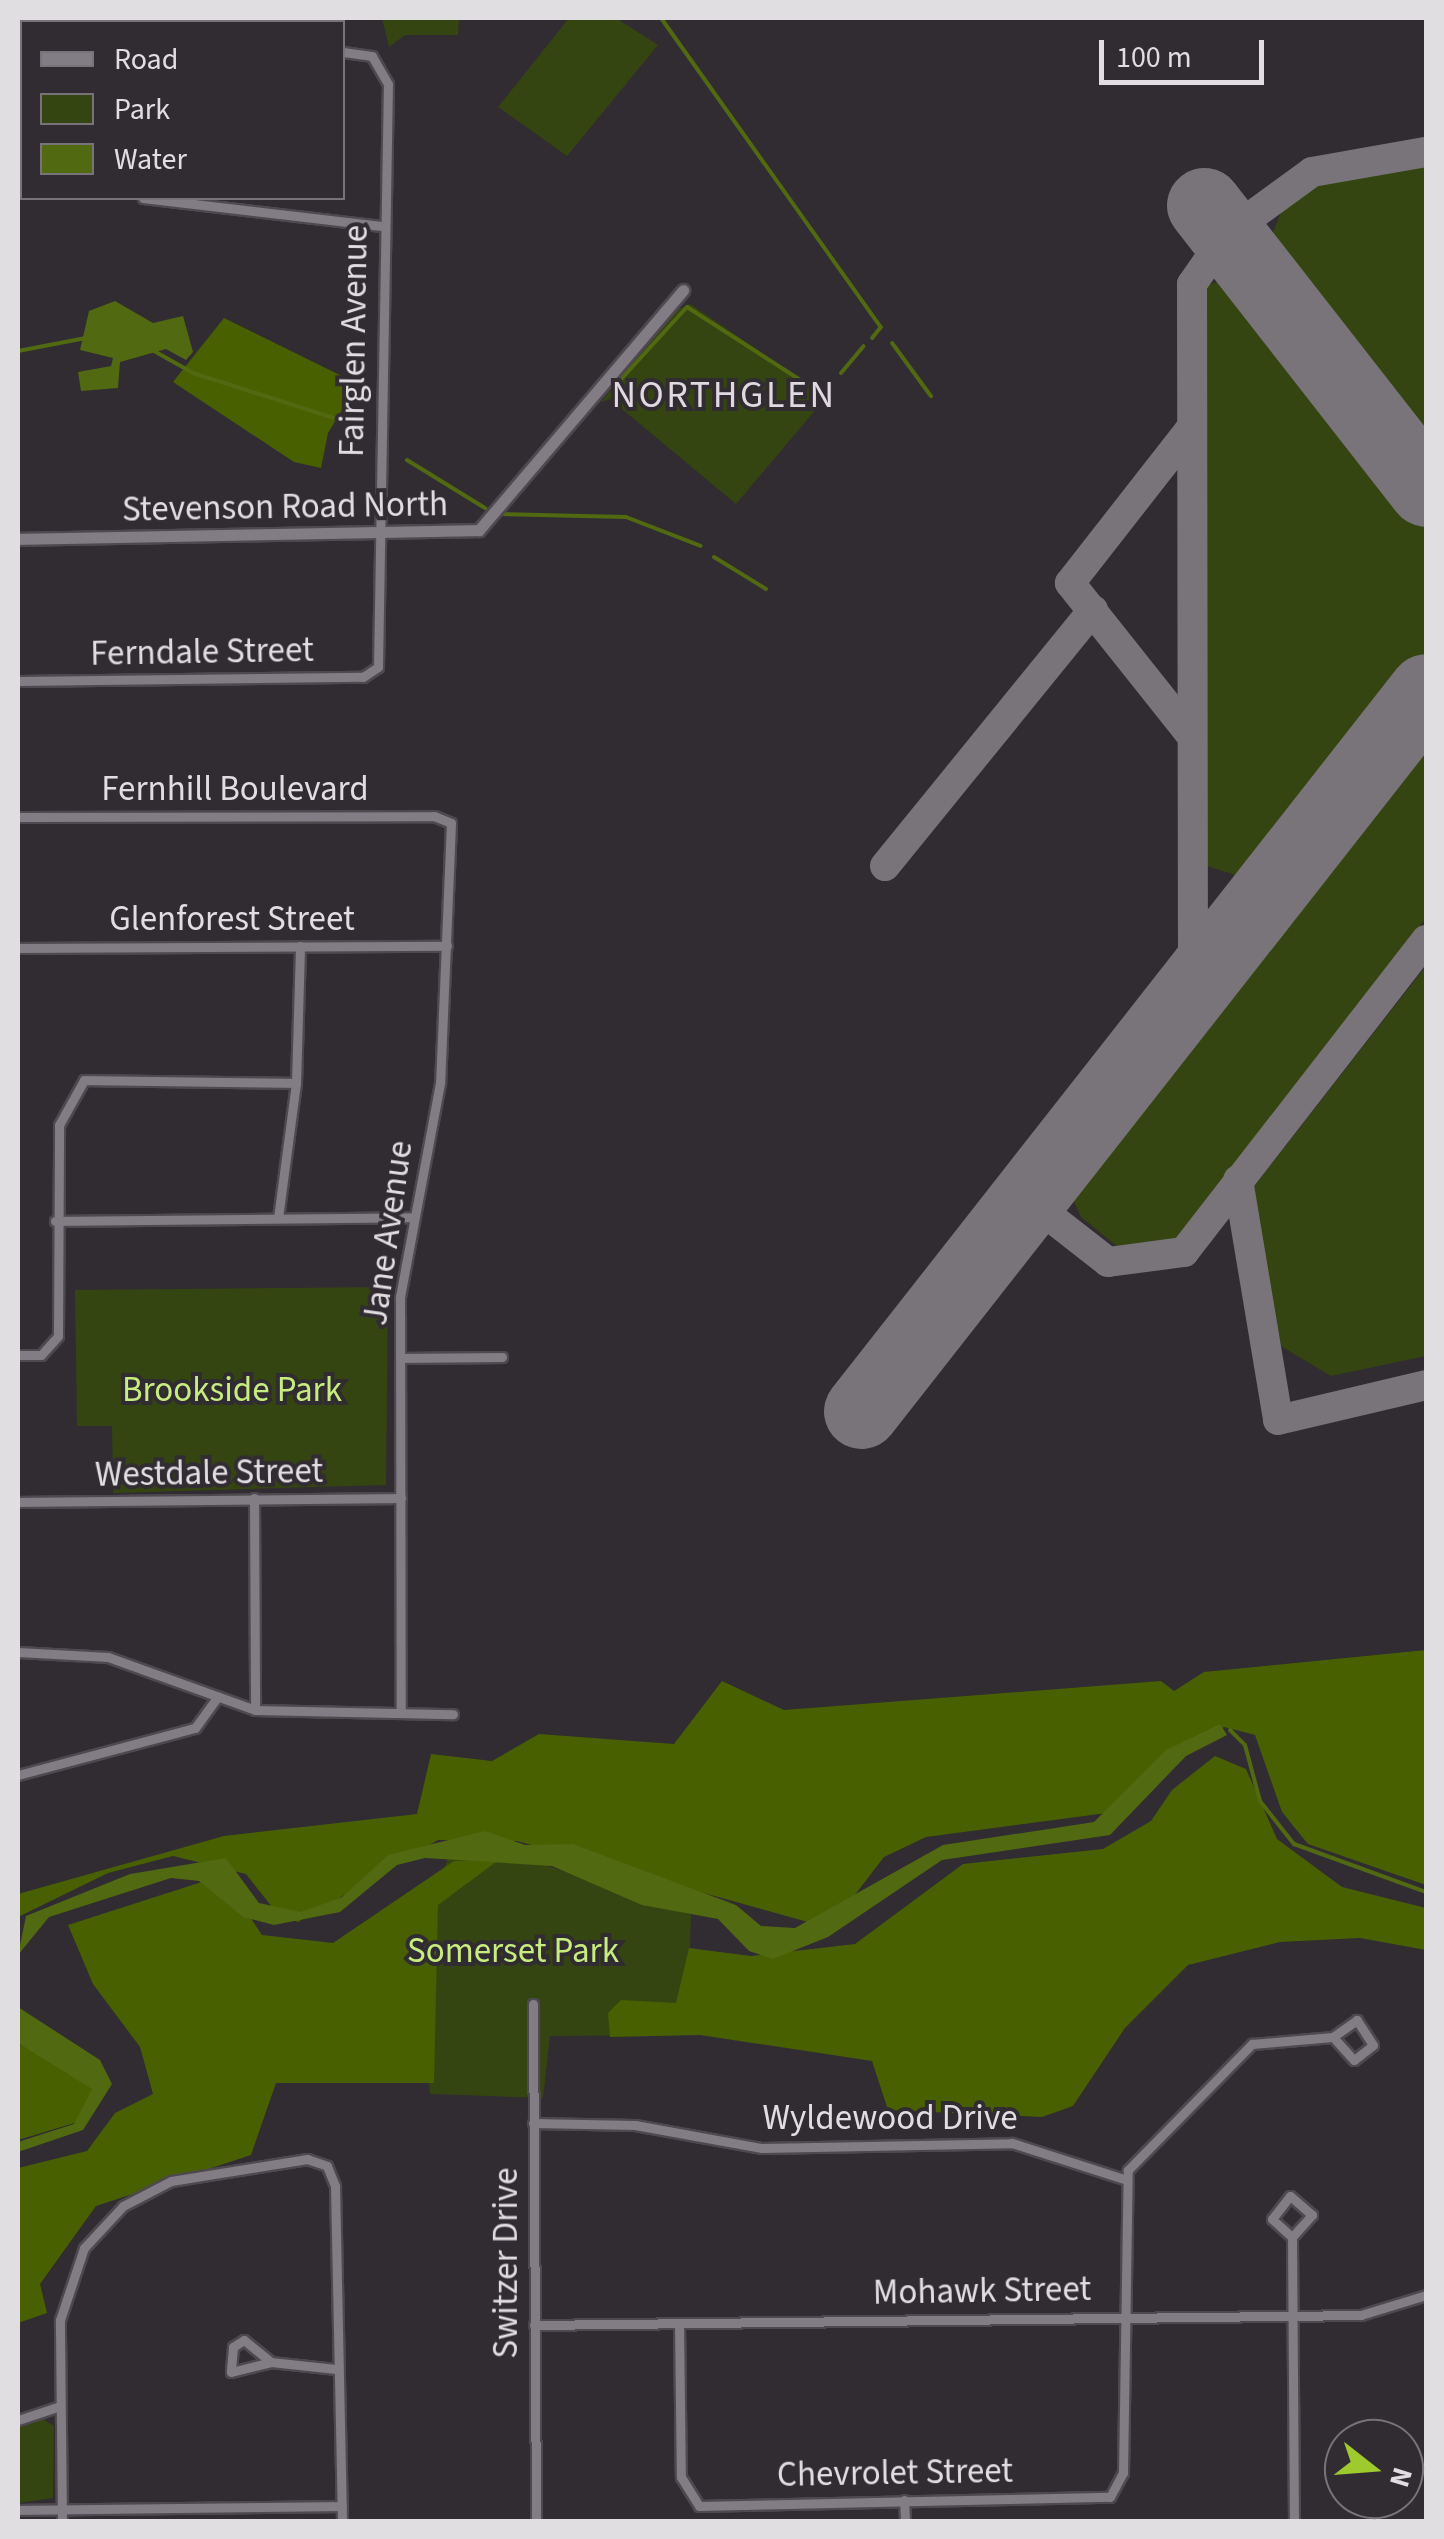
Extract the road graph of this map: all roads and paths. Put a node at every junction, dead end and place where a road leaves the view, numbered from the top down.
1 (345, 52) edge
2 (161, 200) edge
3 (383, 226) junction
4 (683, 290) dead end
5 (378, 531) junction
6 (18, 540) edge
7 (379, 663) joint
8 (18, 681) edge
9 (18, 817) edge
10 (451, 823) joint
11 (300, 946) junction
12 (447, 946) junction
13 (18, 948) edge
14 (296, 1082) junction
15 (412, 1217) junction
16 (278, 1218) junction
17 (55, 1221) junction
18 (18, 1355) edge
19 (502, 1357) dead end
20 (400, 1358) junction
21 (254, 1498) junction
22 (401, 1498) junction
23 (18, 1502) edge
24 (18, 1652) edge
25 (218, 1696) junction
26 (255, 1710) junction
27 (401, 1712) junction
28 (453, 1714) dead end
29 (18, 1776) edge
30 (533, 2004) dead end
31 (1333, 2037) junction
32 (533, 2123) junction
33 (1124, 2179) junction
34 (1292, 2237) junction
35 (1426, 2295) edge
36 (1292, 2314) junction
37 (1122, 2317) junction
38 (679, 2323) junction
39 (534, 2325) junction
40 (271, 2362) junction
41 (336, 2370) junction
42 (60, 2406) junction
43 (18, 2420) edge
44 (904, 2500) junction
45 (342, 2506) junction
46 (18, 2510) edge
47 (62, 2516) edge
48 (342, 2522) edge
49 (536, 2522) edge
50 (905, 2522) edge
51 (1294, 2522) edge

1 - 3 street, Fairglen Avenue
2 - 3 street
3 - 5 street, Fairglen Avenue
4 - 5 street, Stevenson Road North
5 - 6 street, Stevenson Road North
5 - 7 street, Fairglen Avenue
7 - 8 street, Ferndale Street
9 - 10 street, Fernhill Boulevard
10 - 12 street, Jane Avenue
11 - 12 street, Glenforest Street
11 - 13 street, Glenforest Street
11 - 14 street
12 - 15 street, Jane Avenue
14 - 16 street
14 - 17 street
15 - 16 street
15 - 20 street, Jane Avenue
16 - 17 street
17 - 18 street
19 - 20 street
20 - 22 street, Jane Avenue
21 - 22 street, Westdale Street
21 - 23 street, Westdale Street
21 - 26 street
22 - 27 street, Jane Avenue
24 - 25 street
25 - 26 street
25 - 29 street
26 - 27 street
27 - 28 street
30 - 32 street, Switzer Drive
31 - 31 street
31 - 33 street
32 - 33 street, Wyldewood Drive
32 - 39 street, Switzer Drive
33 - 37 street
34 - 34 street
34 - 36 street
35 - 36 street, Mohawk Street
36 - 37 street, Mohawk Street
36 - 51 street
37 - 38 street, Mohawk Street
37 - 44 street, Chevrolet Street
38 - 39 street, Mohawk Street
38 - 44 street, Chevrolet Street
39 - 49 street, Switzer Drive
40 - 40 street
40 - 41 street
41 - 42 street
41 - 45 street
42 - 43 street
42 - 47 street
44 - 50 street
45 - 47 street
45 - 48 street
46 - 47 street

